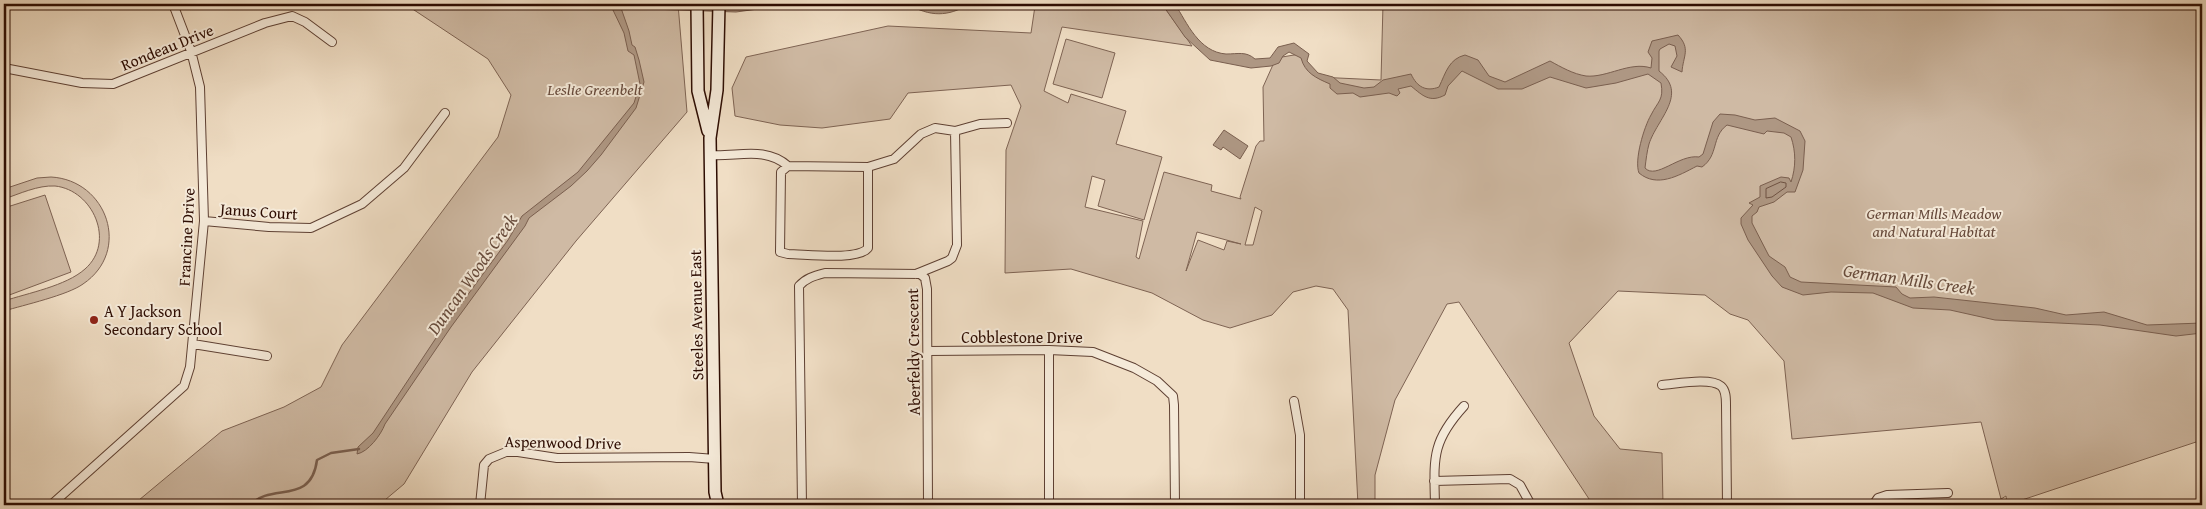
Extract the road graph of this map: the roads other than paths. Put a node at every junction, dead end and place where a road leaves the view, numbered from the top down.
1 (173, 4) edge
2 (697, 4) edge
3 (719, 4) edge
4 (332, 42) dead end
5 (191, 51) junction
6 (4, 68) edge
7 (445, 113) dead end
8 (1007, 123) dead end
9 (955, 131) junction
10 (710, 138) junction
11 (710, 155) junction
12 (788, 166) junction
13 (868, 167) junction
14 (204, 220) junction
15 (916, 274) junction
16 (193, 344) junction
17 (1049, 350) junction
18 (928, 351) junction
19 (268, 356) dead end
20 (1662, 385) dead end
21 (1294, 401) dead end
22 (1464, 406) dead end
23 (715, 459) junction
24 (1434, 481) junction
25 (715, 492) junction
26 (1948, 493) dead end
27 (51, 505) edge
28 (480, 505) edge
29 (710, 505) edge
30 (718, 505) edge
31 (802, 505) edge
32 (928, 505) edge
33 (1049, 505) edge
34 (1174, 505) edge
35 (1300, 505) edge
36 (1435, 505) edge
37 (1531, 505) edge
38 (1727, 505) edge
39 (1873, 505) edge

1 - 5 street, Francine Drive
2 - 10 main road, Steeles Avenue East
3 - 10 main road, Steeles Avenue East
4 - 5 street, Rondeau Drive
5 - 6 street, Rondeau Drive
5 - 14 street, Francine Drive
7 - 14 street, Janus Court
8 - 9 street
9 - 13 street
9 - 15 street
10 - 11 main road, Steeles Avenue East
11 - 12 street
11 - 23 main road, Steeles Avenue East
12 - 13 street
12 - 13 street
14 - 16 street, Francine Drive
15 - 18 street, Aberfeldy Crescent
15 - 31 street, Aberfeldy Crescent
16 - 19 street
16 - 27 street, Francine Drive
17 - 18 street, Cobblestone Drive
17 - 33 street
17 - 34 street, Cobblestone Drive
18 - 32 street, Aberfeldy Crescent
20 - 38 street
21 - 35 street
22 - 24 street
23 - 25 main road, Steeles Avenue East
23 - 28 street, Aspenwood Drive
24 - 36 street
24 - 37 street
25 - 29 main road, Steeles Avenue East
25 - 30 main road, Steeles Avenue East
26 - 39 street

